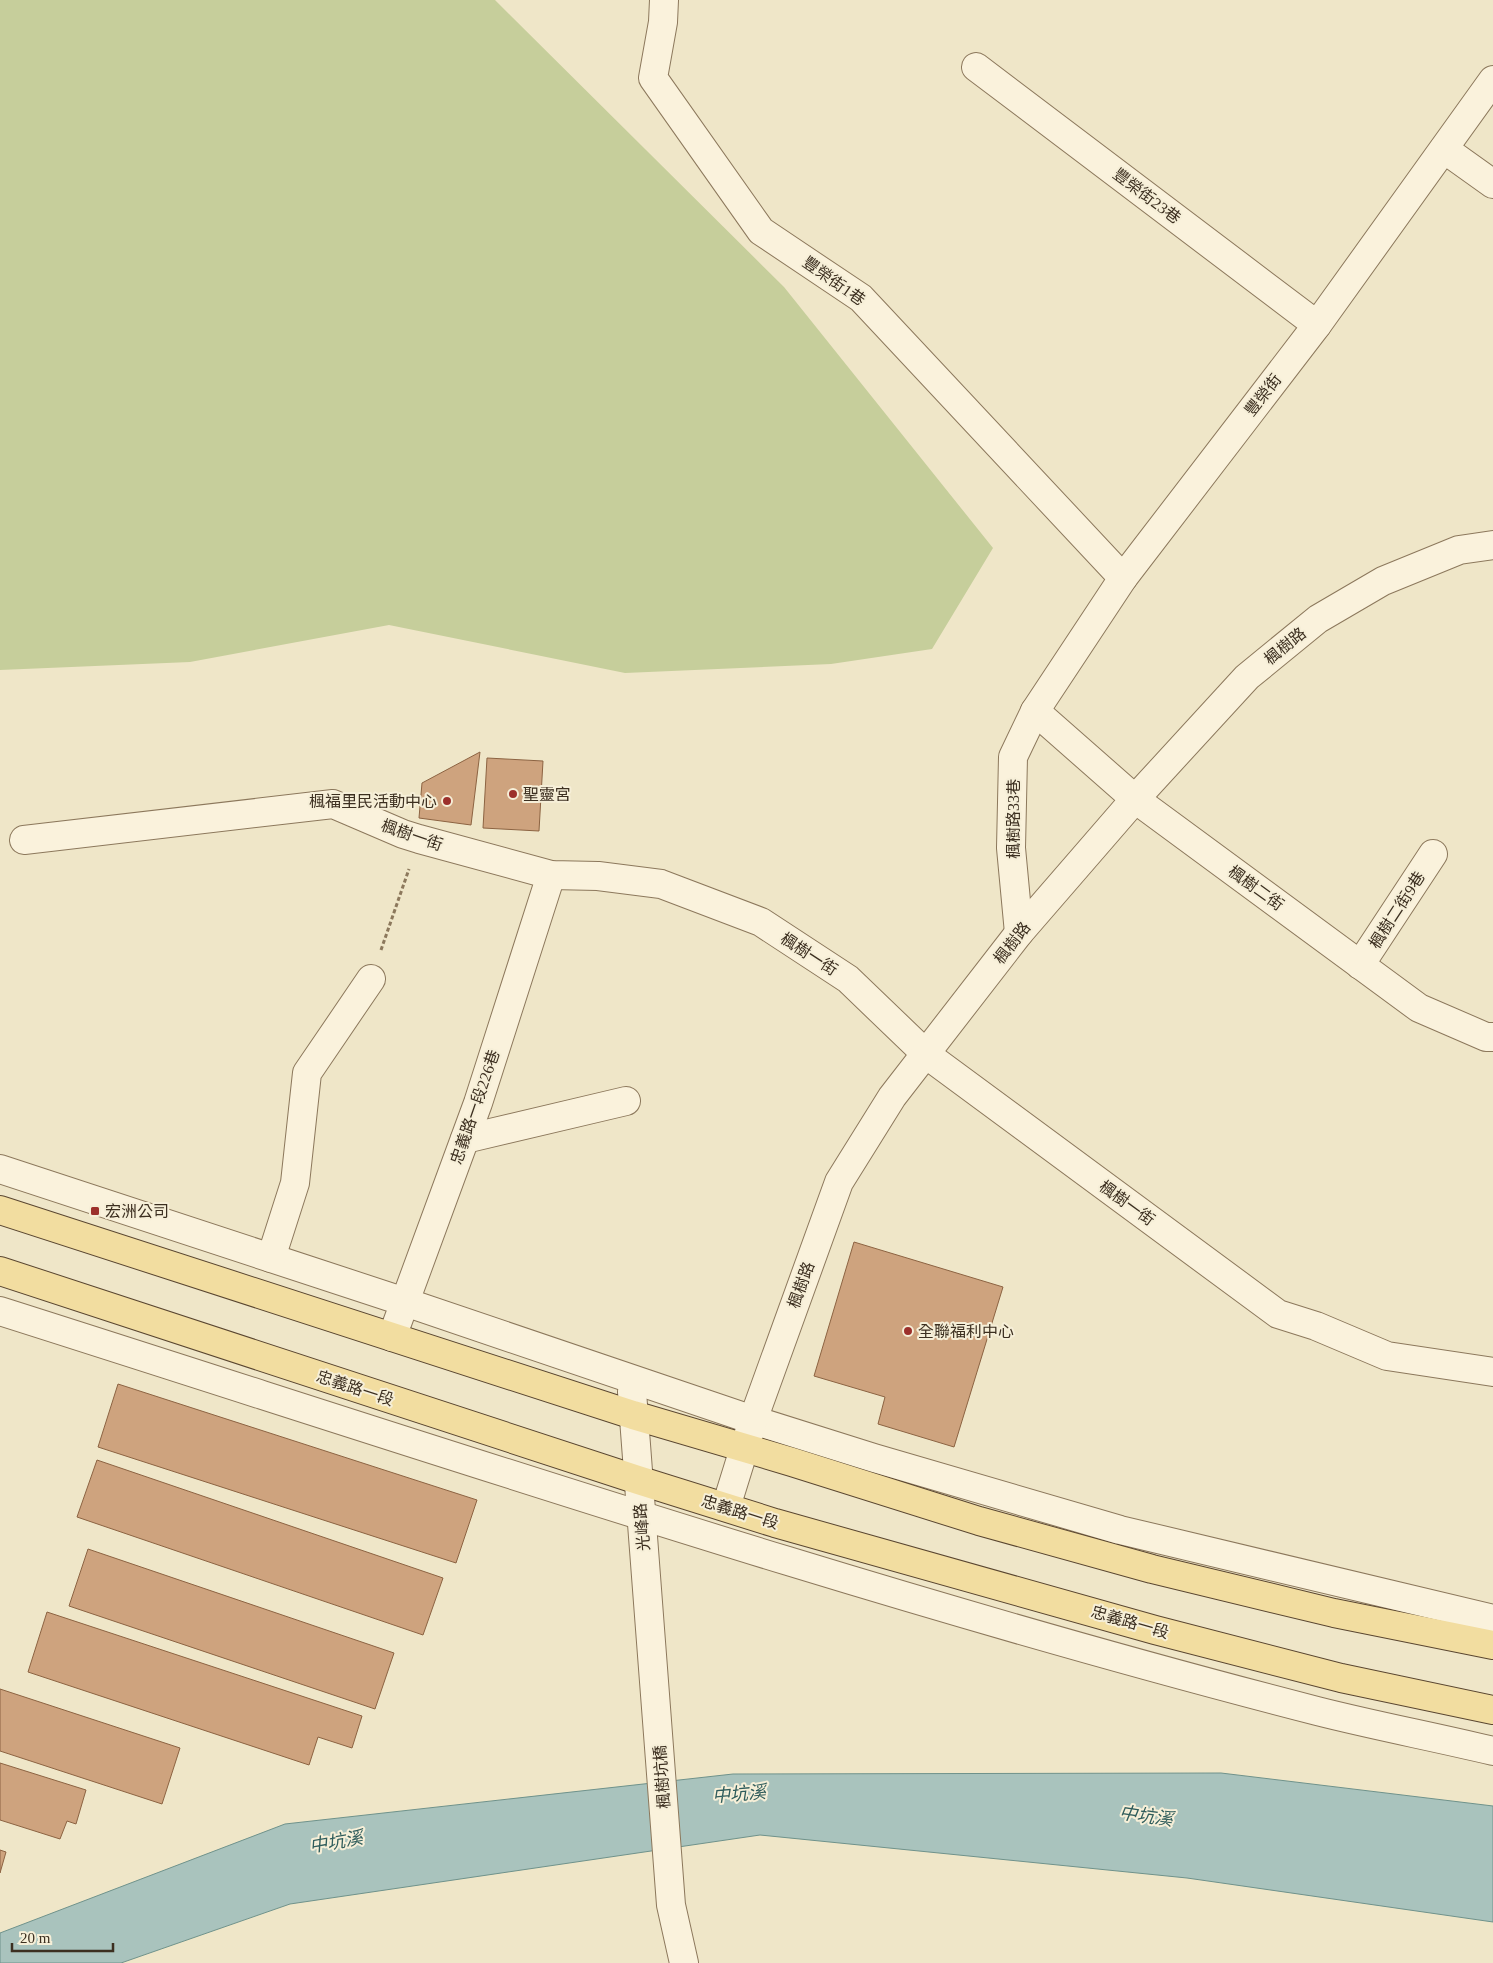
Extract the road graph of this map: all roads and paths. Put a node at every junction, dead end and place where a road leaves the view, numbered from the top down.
1 (664, 0) edge
2 (976, 68) dead end
3 (1493, 80) edge
4 (1444, 149) junction
5 (1493, 184) edge
6 (1317, 325) junction
7 (1493, 545) edge
8 (1123, 578) junction
9 (1035, 711) junction
10 (1135, 799) junction
11 (419, 839) junction
12 (24, 840) dead end
13 (1433, 854) dead end
14 (551, 875) junction
15 (1019, 933) junction
16 (1360, 965) junction
17 (371, 979) joint
18 (1493, 1037) edge
19 (927, 1055) junction
20 (626, 1101) dead end
21 (465, 1139) junction
22 (0, 1169) edge
23 (0, 1210) edge
24 (271, 1258) junction
25 (0, 1271) edge
26 (405, 1302) junction
27 (0, 1311) edge
28 (392, 1337) junction
29 (1493, 1372) edge
30 (632, 1379) junction
31 (633, 1416) junction
32 (752, 1420) junction
33 (744, 1447) junction
34 (638, 1480) junction
35 (726, 1507) junction
36 (641, 1517) junction
37 (1493, 1619) edge
38 (1493, 1645) edge
39 (654, 1674) joint
40 (1493, 1710) edge
41 (1493, 1751) edge
42 (684, 1963) edge

1 - 8 street, 豐榮街1巷
2 - 6 street, 豐榮街23巷
3 - 4 street, 豐榮街
4 - 5 street
4 - 6 street, 豐榮街
6 - 8 street, 豐榮街
7 - 10 street, 楓樹路
8 - 9 street, 豐榮街
9 - 10 street, 楓樹二街
9 - 15 street, 楓樹路33巷
10 - 15 street, 楓樹路
10 - 16 street, 楓樹二街
11 - 12 street, 楓樹一街
11 - 14 street, 楓樹一街
11 - 17 path
13 - 16 street, 楓樹二街9巷
14 - 19 street, 楓樹一街
14 - 21 street, 忠義路一段226巷
15 - 19 street, 楓樹路
16 - 18 street, 楓樹二街
17 - 24 street
19 - 29 street, 楓樹一街
19 - 32 street, 楓樹路
20 - 21 street
21 - 26 street, 忠義路一段226巷
22 - 24 street
23 - 28 main road
24 - 26 street
25 - 34 main road, 忠義路一段
26 - 28 street, 忠義路一段226巷
26 - 30 street
27 - 36 street, 忠義路一段
28 - 31 main road
30 - 31 street, 光峰路
30 - 32 street
31 - 33 main road
31 - 34 street, 光峰路
32 - 33 street, 楓樹路
32 - 37 street
33 - 35 street, 楓樹路
33 - 38 main road
34 - 35 main road, 忠義路一段
34 - 36 street, 光峰路
35 - 40 main road, 忠義路一段
36 - 39 street, 光峰路
36 - 41 street, 忠義路一段
39 - 42 street, 楓樹坑橋

